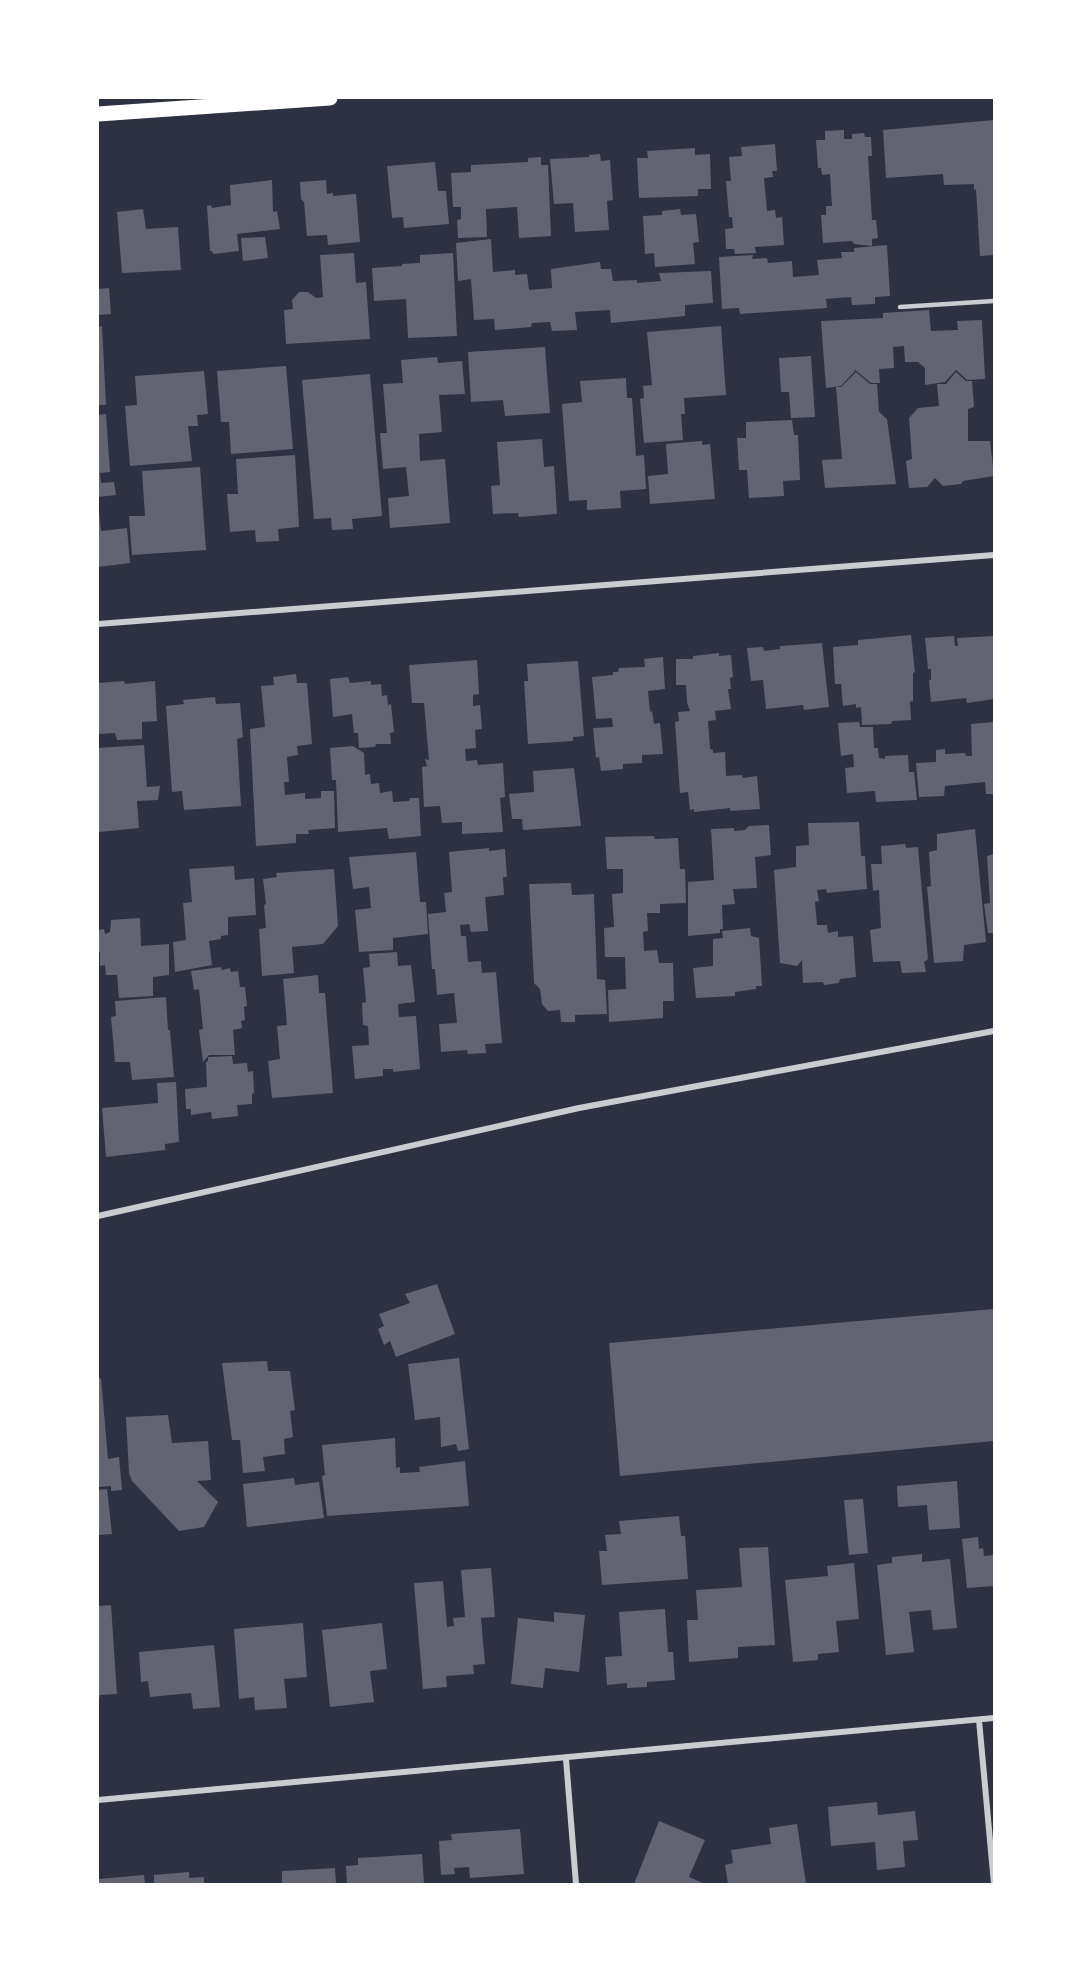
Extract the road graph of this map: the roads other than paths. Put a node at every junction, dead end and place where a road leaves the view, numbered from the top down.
1 (330, 98) edge
2 (98, 114) edge
3 (994, 301) edge
4 (900, 308) dead end
5 (994, 555) edge
6 (98, 624) edge
7 (994, 1031) edge
8 (98, 1216) edge
9 (994, 1718) edge
10 (979, 1720) junction
11 (566, 1759) junction
12 (98, 1800) edge
13 (576, 1884) edge
14 (994, 1884) edge

1 - 2 main road
3 - 4 lane
5 - 6 street
7 - 8 street
9 - 10 street
10 - 11 street
10 - 14 street
11 - 12 street
11 - 13 street

